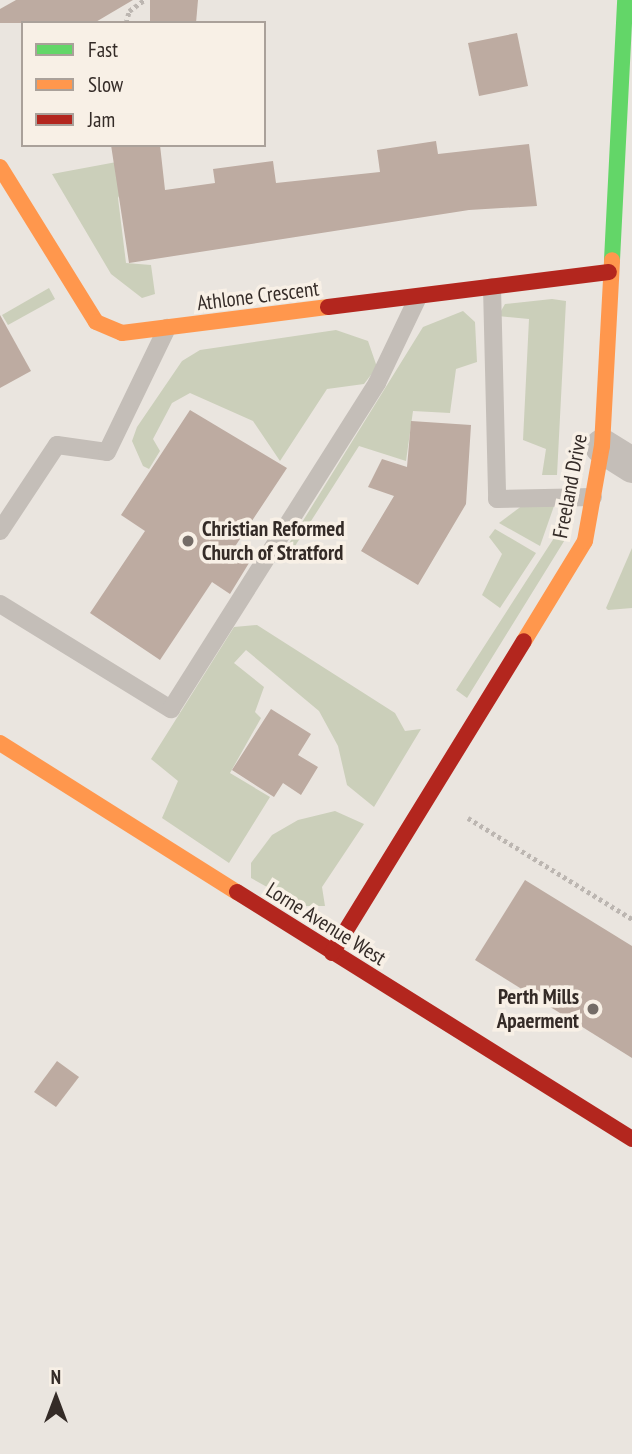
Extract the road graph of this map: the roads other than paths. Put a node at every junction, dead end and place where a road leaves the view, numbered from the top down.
1 (625, 0) edge
2 (628, 102) edge
3 (0, 167) edge
4 (609, 272) junction
5 (492, 287) junction
6 (419, 297) junction
7 (167, 328) junction
8 (602, 446) junction
9 (632, 466) edge
10 (593, 497) junction
11 (0, 531) edge
12 (0, 604) edge
13 (0, 743) edge
14 (332, 953) junction
15 (632, 1139) edge

1 - 2 street, Freeland Drive
2 - 4 street, Freeland Drive
3 - 7 street, Athlone Crescent
4 - 5 street, Athlone Crescent
4 - 8 street, Freeland Drive
5 - 6 street, Athlone Crescent
5 - 10 lane
6 - 7 street, Athlone Crescent
6 - 12 lane
7 - 11 lane
8 - 9 street
8 - 10 street, Freeland Drive
10 - 14 street, Freeland Drive
13 - 14 street, Lorne Avenue West
14 - 15 street, Lorne Avenue West

